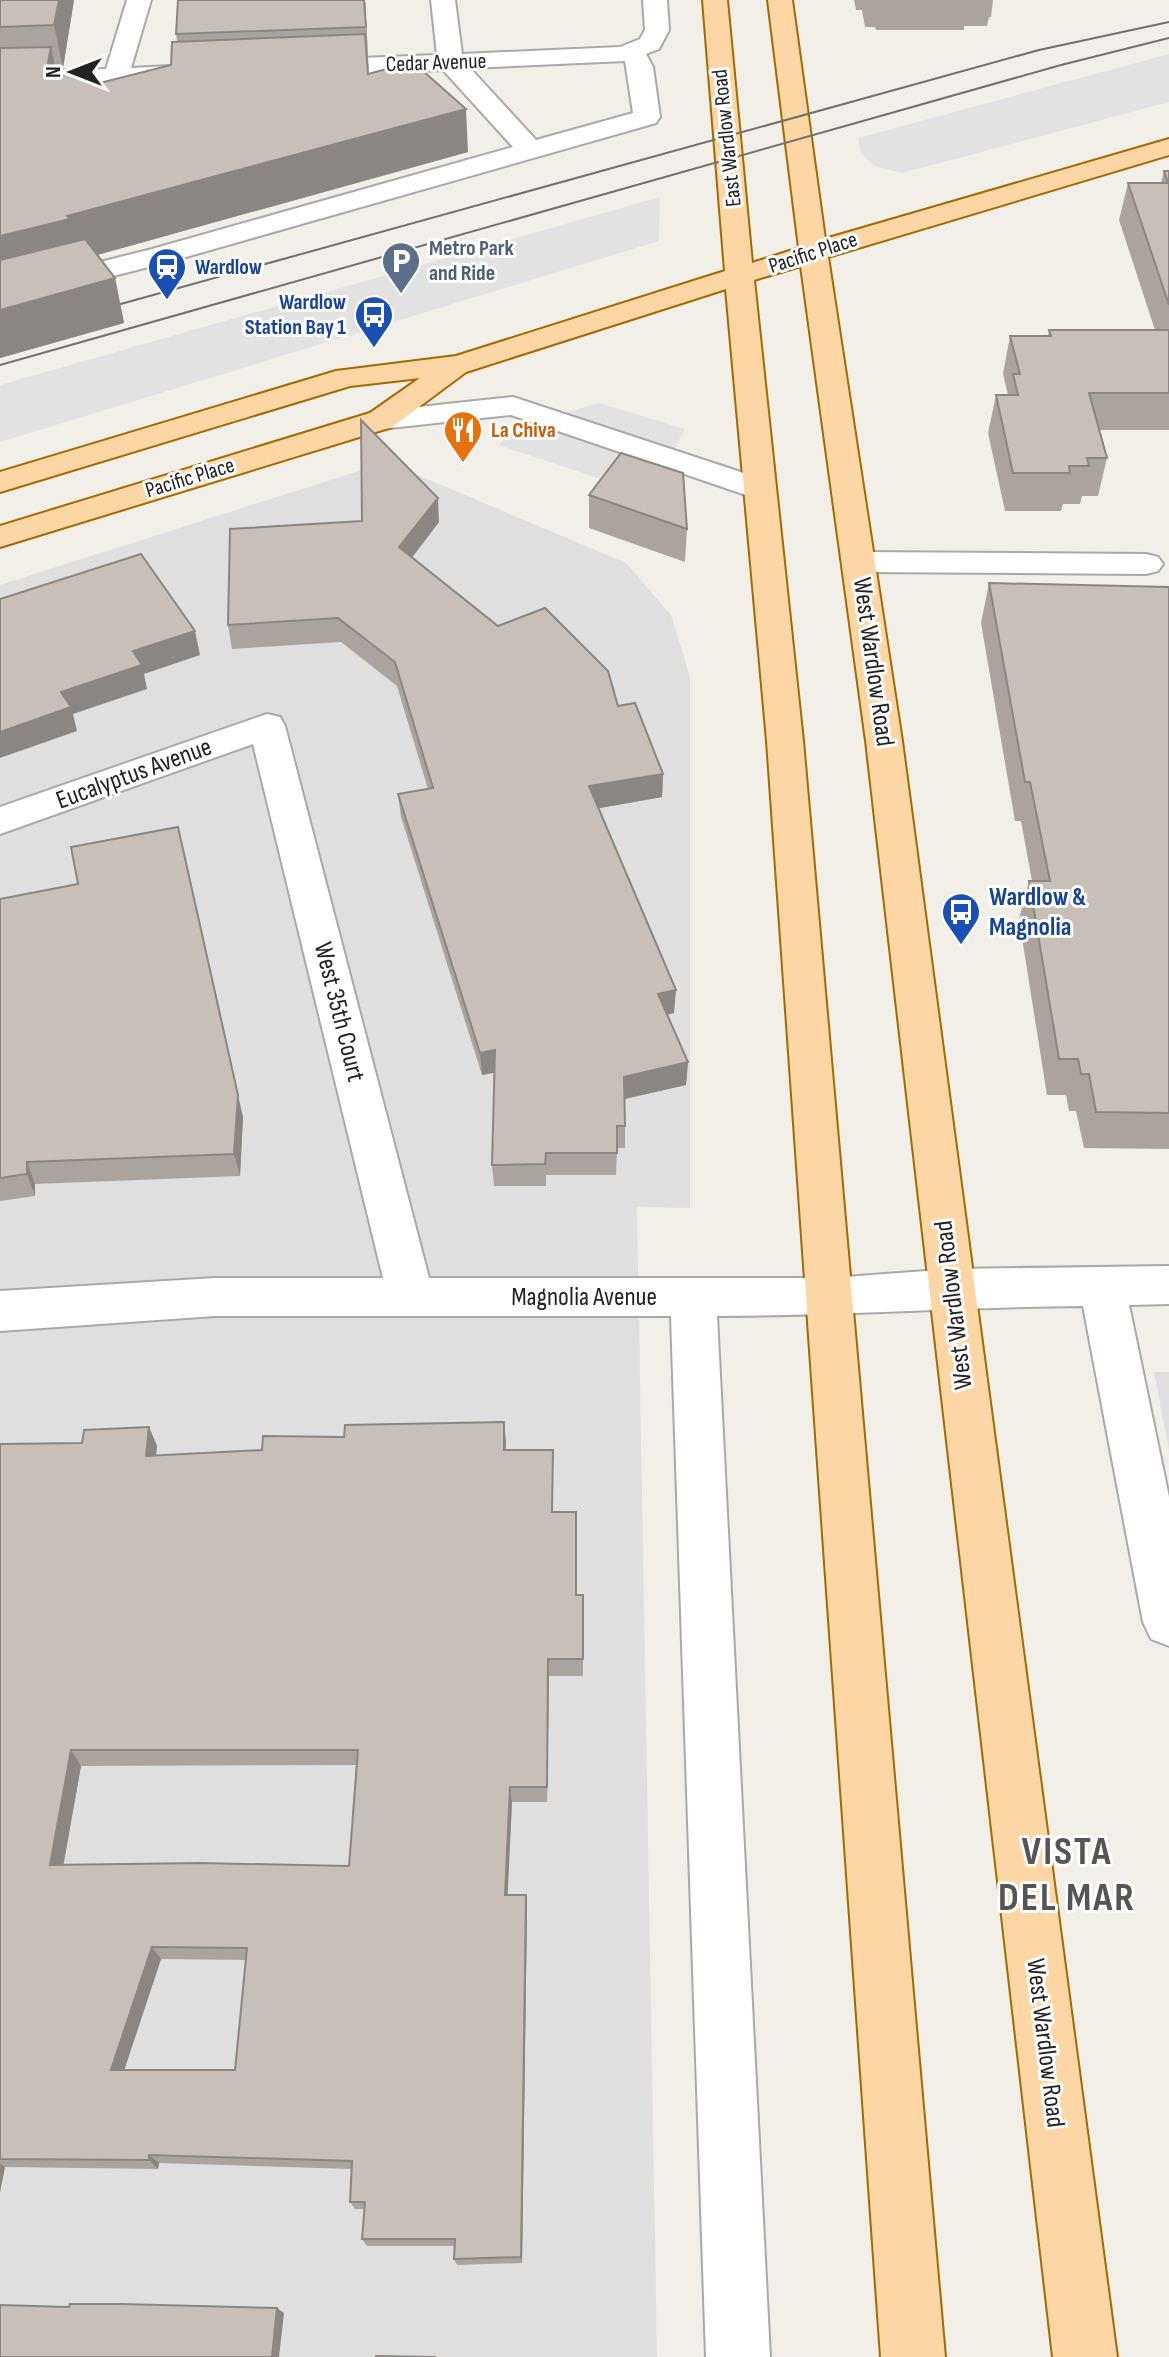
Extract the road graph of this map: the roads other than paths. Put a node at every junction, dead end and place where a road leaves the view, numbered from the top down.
1 (139, 0) edge
2 (443, 0) edge
3 (655, 0) edge
4 (715, 0) edge
5 (780, 0) edge
6 (632, 51) junction
7 (450, 62) junction
8 (291, 69) edge
9 (211, 72) edge
10 (116, 76) junction
11 (0, 81) edge
12 (1169, 147) edge
13 (530, 150) junction
14 (814, 253) junction
15 (740, 276) junction
16 (0, 296) edge
17 (459, 365) junction
18 (381, 420) junction
19 (0, 482) edge
20 (760, 489) junction
21 (0, 537) edge
22 (859, 562) junction
23 (1146, 564) dead end
24 (267, 726) joint
25 (0, 821) edge
26 (1102, 1284) junction
27 (1169, 1285) edge
28 (953, 1288) junction
29 (411, 1297) junction
30 (693, 1297) junction
31 (831, 1297) junction
32 (0, 1311) edge
33 (1169, 1622) edge
34 (738, 2357) edge
35 (913, 2357) edge
36 (1085, 2357) edge

1 - 10 street
2 - 7 street
3 - 6 street
4 - 15 main road, East Wardlow Road
5 - 14 main road
6 - 7 street, Cedar Avenue
6 - 13 street
7 - 8 street, Cedar Avenue
7 - 13 street
9 - 10 street
10 - 11 street
12 - 14 main road, Pacific Place
13 - 16 street
14 - 15 main road, Pacific Place
14 - 22 main road, West Wardlow Road
15 - 17 main road, Pacific Place
15 - 20 main road
17 - 18 main road, Pacific Place
17 - 19 main road, Pacific Place
18 - 20 street
18 - 21 main road, Pacific Place
20 - 31 main road
22 - 23 street
22 - 28 main road, West Wardlow Road
24 - 25 street, Eucalyptus Avenue
24 - 29 street, West 35th Court
26 - 27 street, Magnolia Avenue
26 - 28 street, Magnolia Avenue
26 - 33 street
28 - 31 street, Magnolia Avenue
28 - 36 main road, West Wardlow Road
29 - 30 street, Magnolia Avenue
29 - 32 street, Magnolia Avenue
30 - 31 street, Magnolia Avenue
30 - 34 street
31 - 35 main road

